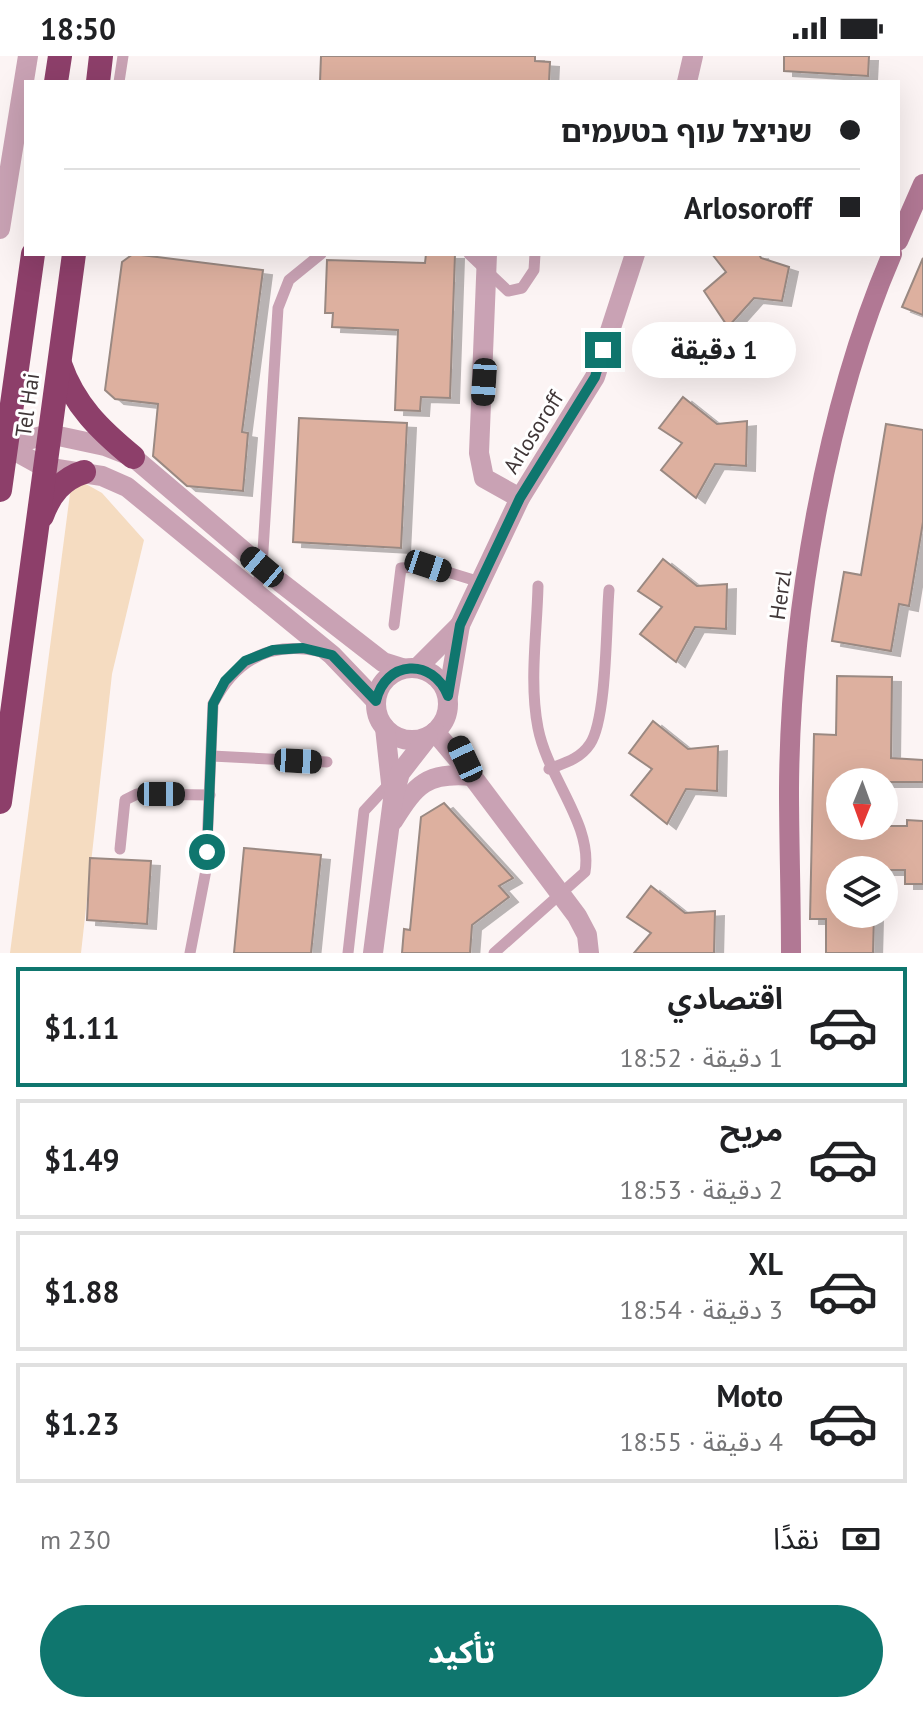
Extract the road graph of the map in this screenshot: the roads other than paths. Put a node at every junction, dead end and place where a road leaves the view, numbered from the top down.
1 (28, 56) edge
2 (60, 56) edge
3 (101, 56) edge
4 (123, 56) edge
5 (693, 56) edge
6 (56, 80) edge
7 (98, 80) edge
8 (119, 80) edge
9 (687, 80) edge
10 (7, 146) edge
11 (923, 184) edge
12 (0, 229) edge
13 (900, 236) edge
14 (33, 256) edge
15 (74, 256) edge
16 (319, 256) edge
17 (535, 256) edge
18 (634, 256) edge
19 (891, 256) edge
20 (486, 261) edge
21 (59, 361) junction
22 (49, 434) junction
23 (6, 446) junction
24 (133, 457) junction
25 (44, 467) junction
26 (84, 472) junction
27 (0, 490) edge
28 (520, 498) junction
29 (35, 537) junction
30 (262, 567) junction
31 (480, 582) junction
32 (538, 586) dead end
33 (609, 590) dead end
34 (255, 594) junction
35 (394, 625) dead end
36 (460, 625) junction
37 (332, 655) junction
38 (410, 668) junction
39 (448, 696) junction
40 (376, 701) junction
41 (385, 728) junction
42 (436, 729) junction
43 (212, 756) junction
44 (327, 762) dead end
45 (549, 769) junction
46 (472, 776) junction
47 (392, 791) junction
48 (210, 795) junction
49 (0, 802) edge
50 (389, 827) junction
51 (120, 849) dead end
52 (561, 894) junction
53 (190, 953) edge
54 (348, 953) edge
55 (373, 953) edge
56 (494, 953) edge
57 (589, 953) edge
58 (791, 953) edge

1 - 10 street
2 - 6 highway
3 - 7 highway
4 - 8 lane
5 - 9 street
10 - 12 street
11 - 13 street
14 - 23 highway, Tel Hai
15 - 21 highway, Tel Hai
16 - 30 lane
17 - 20 lane
18 - 28 street, Arlosoroff
19 - 58 street, Herzl
20 - 28 street, Arlosoroff
21 - 22 highway, Tel Hai
21 - 24 highway
22 - 23 street
22 - 24 street
22 - 25 highway, Tel Hai
23 - 25 street
23 - 27 highway, Tel Hai
24 - 30 street
25 - 26 street
25 - 29 highway, Tel Hai
26 - 29 highway
26 - 34 street
28 - 31 street, Arlosoroff
29 - 49 highway, Tel Hai
30 - 34 lane
30 - 38 street
31 - 35 lane
31 - 36 street, Arlosoroff
32 - 45 lane
33 - 45 lane
34 - 37 street
36 - 38 street, Arlosoroff
36 - 39 street, Arlosoroff
37 - 40 street
37 - 43 lane
38 - 39 street
38 - 40 street
39 - 42 street
40 - 41 street
41 - 42 street
41 - 47 street
42 - 46 street
42 - 47 street
43 - 44 lane
43 - 48 lane
45 - 52 lane
46 - 50 street
46 - 52 street
47 - 50 street
47 - 54 lane
48 - 51 lane
48 - 53 lane
50 - 55 street
52 - 56 lane
52 - 57 street

